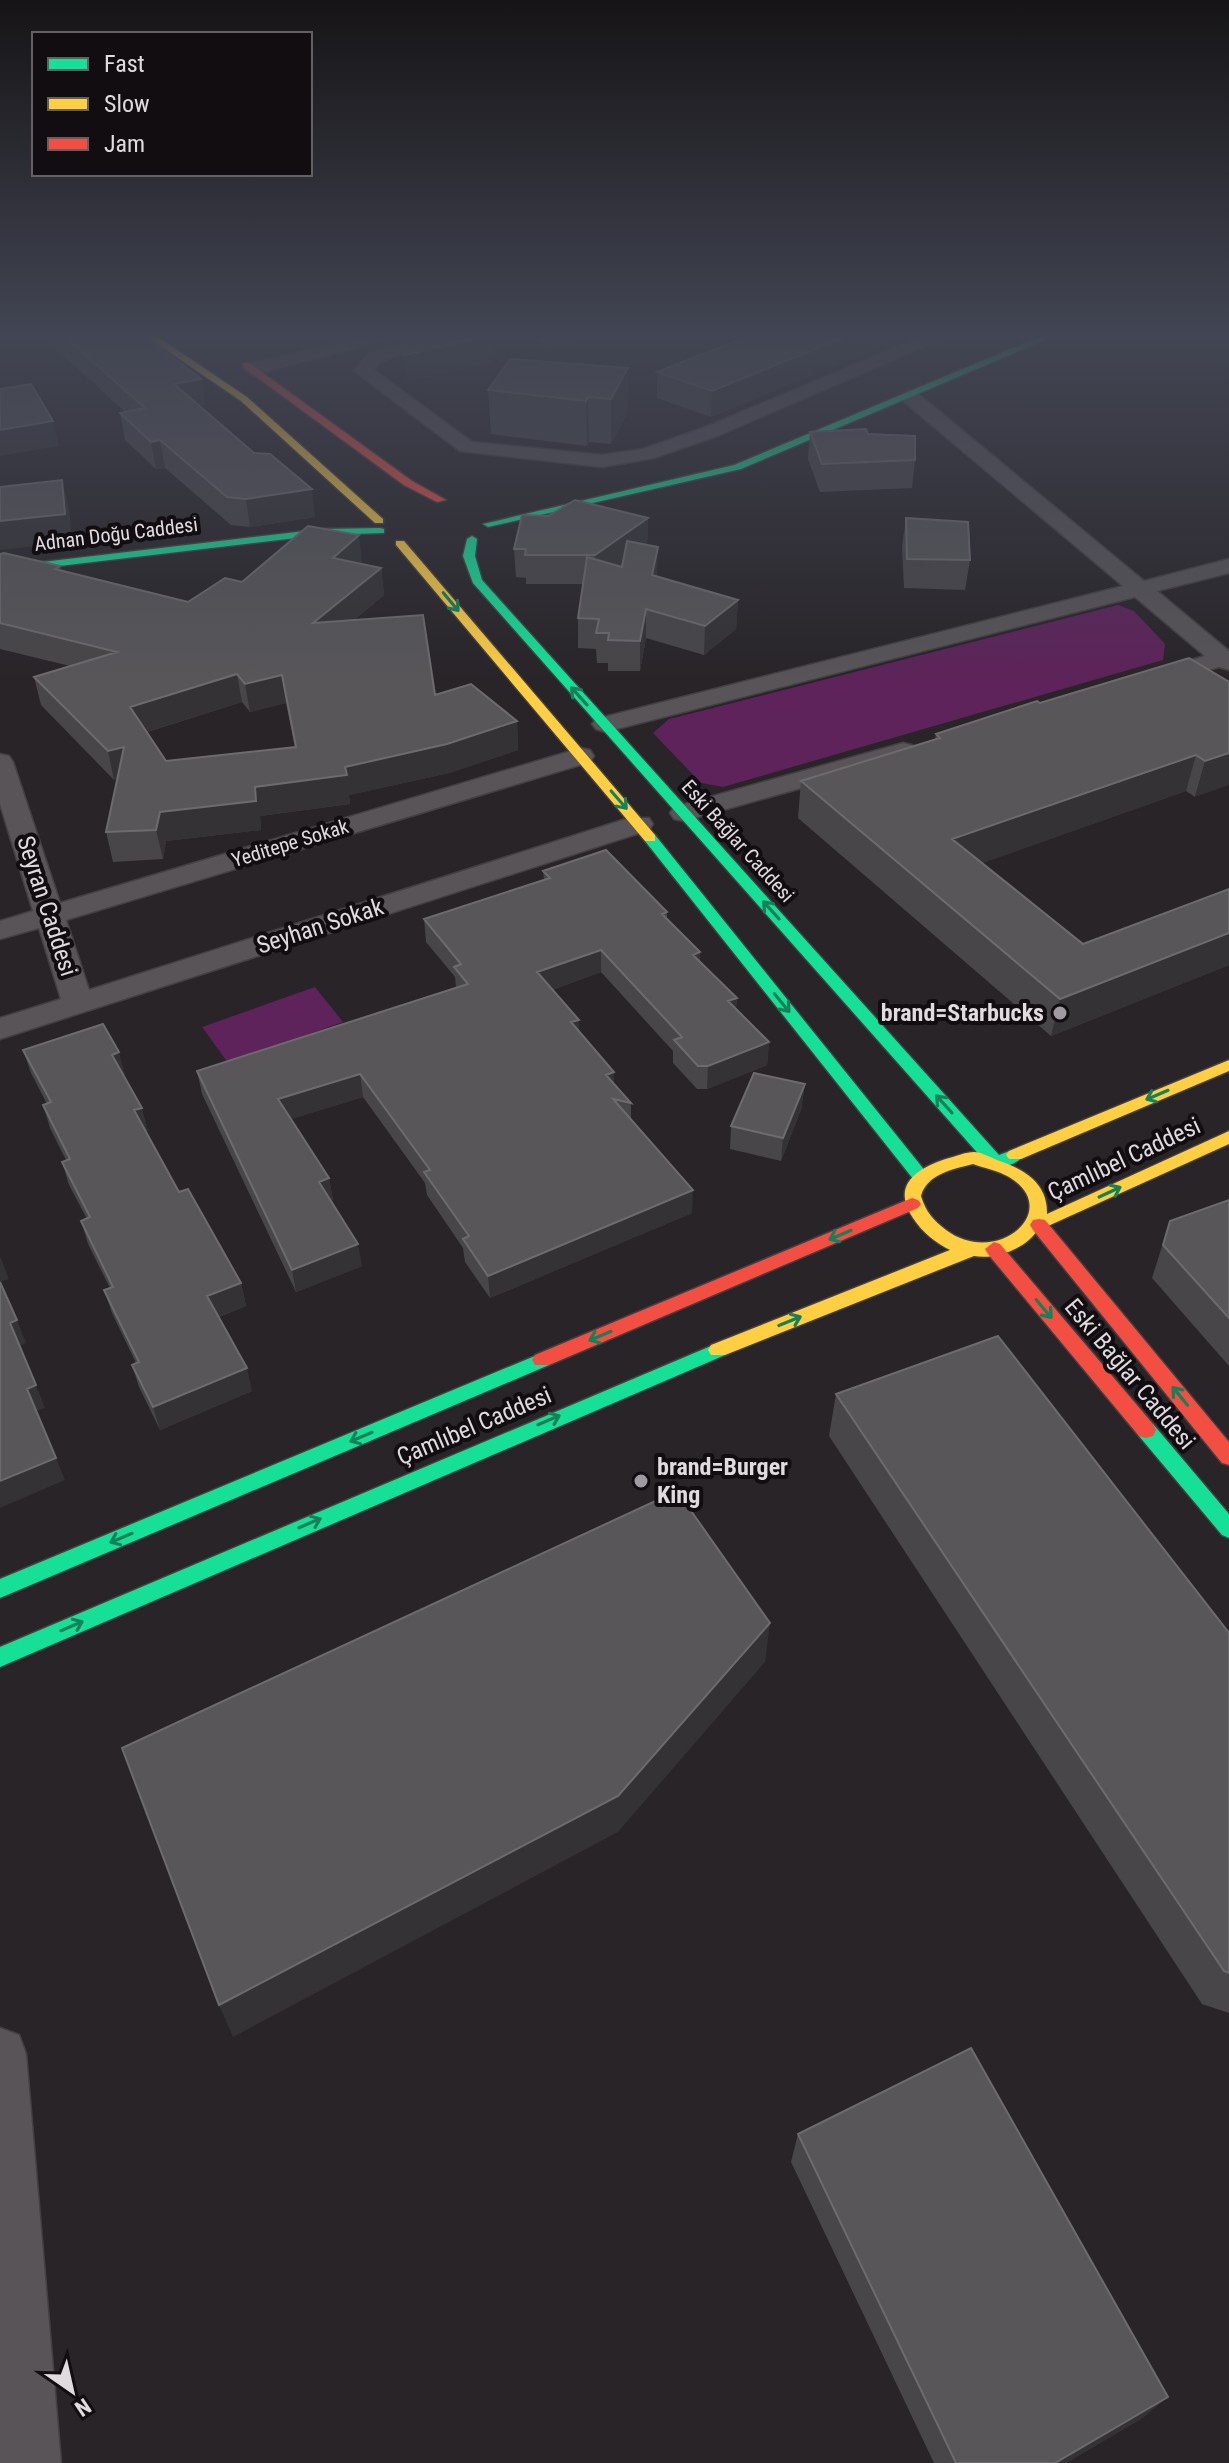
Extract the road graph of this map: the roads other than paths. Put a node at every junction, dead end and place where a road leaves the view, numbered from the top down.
1 (309, 452) edge
2 (362, 452) edge
3 (515, 452) edge
4 (653, 452) edge
5 (729, 452) edge
6 (773, 452) edge
7 (976, 452) edge
8 (499, 501) dead end
9 (388, 517) junction
10 (400, 543) junction
11 (427, 546) dead end
12 (1229, 566) edge
13 (0, 570) edge
14 (1140, 588) junction
15 (1226, 661) edge
16 (1134, 684) edge
17 (605, 724) junction
18 (924, 745) edge
19 (581, 756) junction
20 (0, 762) edge
21 (684, 813) junction
22 (639, 824) junction
23 (50, 915) junction
24 (0, 930) edge
25 (78, 1004) junction
26 (0, 1029) edge
27 (1229, 1065) edge
28 (1229, 1137) edge
29 (996, 1163) junction
30 (920, 1176) junction
31 (912, 1204) junction
32 (1039, 1225) junction
33 (972, 1249) junction
34 (994, 1249) junction
35 (1229, 1457) edge
36 (1229, 1529) edge
37 (0, 1589) edge
38 (0, 1657) edge
39 (0, 2054) edge
40 (30, 2463) edge

1 - 9 main road
2 - 9 main road, Adnan Doğu Caddesi
3 - 4 street
5 - 8 main road
17 -> 6 main road, Eski Bağlar Caddesi
7 - 14 street
9 - 10 main road
9 - 13 main road, Adnan Doğu Caddesi
10 - 11 main road
10 -> 19 main road
12 - 14 street
14 - 15 street
14 - 17 street
15 - 16 street
17 - 21 main road, Eski Bağlar Caddesi
18 - 21 street
19 -> 22 main road
19 - 23 street, Yeditepe Sokak
20 - 23 street, Seyran Caddesi
29 -> 21 main road, Eski Bağlar Caddesi
22 - 25 street, Seyhan Sokak
22 -> 30 main road
23 - 24 street, Yeditepe Sokak
23 - 25 street, Seyran Caddesi
25 - 26 street, Seyhan Sokak
27 -> 29 main road
32 -> 28 main road, Çamlıbel Caddesi
29 - 30 main road
29 - 32 main road
30 - 31 main road
31 - 33 main road
31 -> 37 main road
32 - 34 main road
35 -> 32 main road, Eski Bağlar Caddesi
33 - 34 main road
38 -> 33 main road, Çamlıbel Caddesi
34 -> 36 main road, Eski Bağlar Caddesi
39 - 40 street

